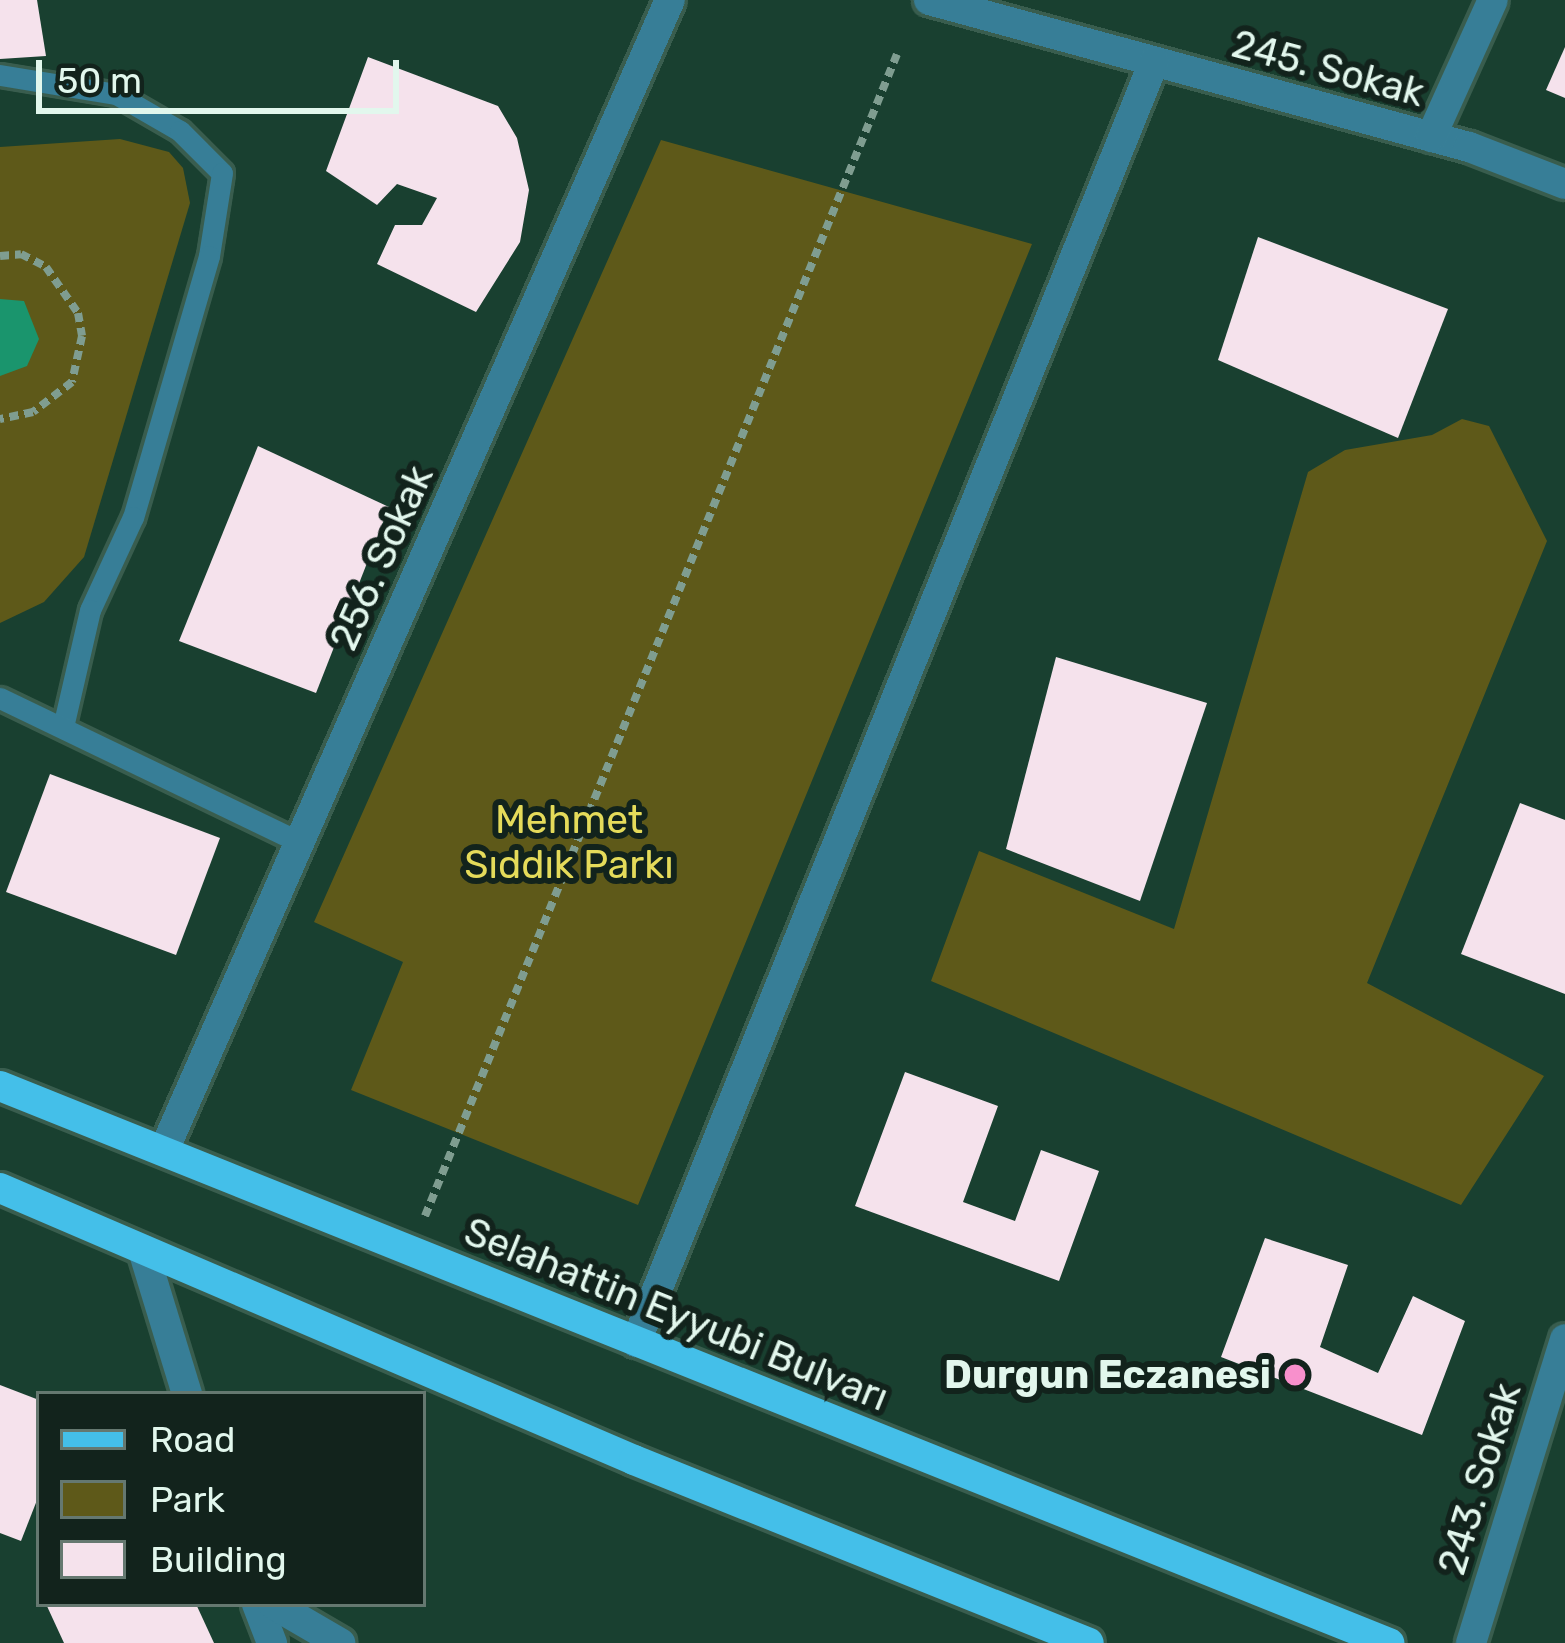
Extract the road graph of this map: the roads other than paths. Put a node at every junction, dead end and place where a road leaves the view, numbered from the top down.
1 (670, 0) edge
2 (929, 0) edge
3 (1493, 0) edge
4 (1154, 62) junction
5 (0, 75) edge
6 (1431, 137) junction
7 (1565, 184) edge
8 (0, 698) edge
9 (64, 723) junction
10 (299, 842) junction
11 (0, 1086) edge
12 (165, 1148) junction
13 (0, 1188) edge
14 (143, 1250) junction
15 (1565, 1339) edge
16 (636, 1342) junction
17 (186, 1391) edge
18 (257, 1607) edge
19 (277, 1607) edge
20 (272, 1643) edge
21 (340, 1643) edge
22 (1089, 1643) edge
23 (1390, 1643) edge
24 (1471, 1643) edge

1 - 10 street, 256. Sokak
2 - 4 street, 245. Sokak
3 - 6 street
4 - 6 street, 245. Sokak
4 - 16 street
5 - 9 lane
6 - 7 street, 245. Sokak
8 - 9 lane
9 - 10 lane
10 - 12 street, 256. Sokak
11 - 12 main road, Selahattin Eyyubi Bulvarı
12 - 16 main road, Selahattin Eyyubi Bulvarı
13 - 14 main road
14 - 17 street
14 - 22 main road
15 - 24 street, 243. Sokak
16 - 23 main road, Selahattin Eyyubi Bulvarı
18 - 20 street
19 - 21 street

